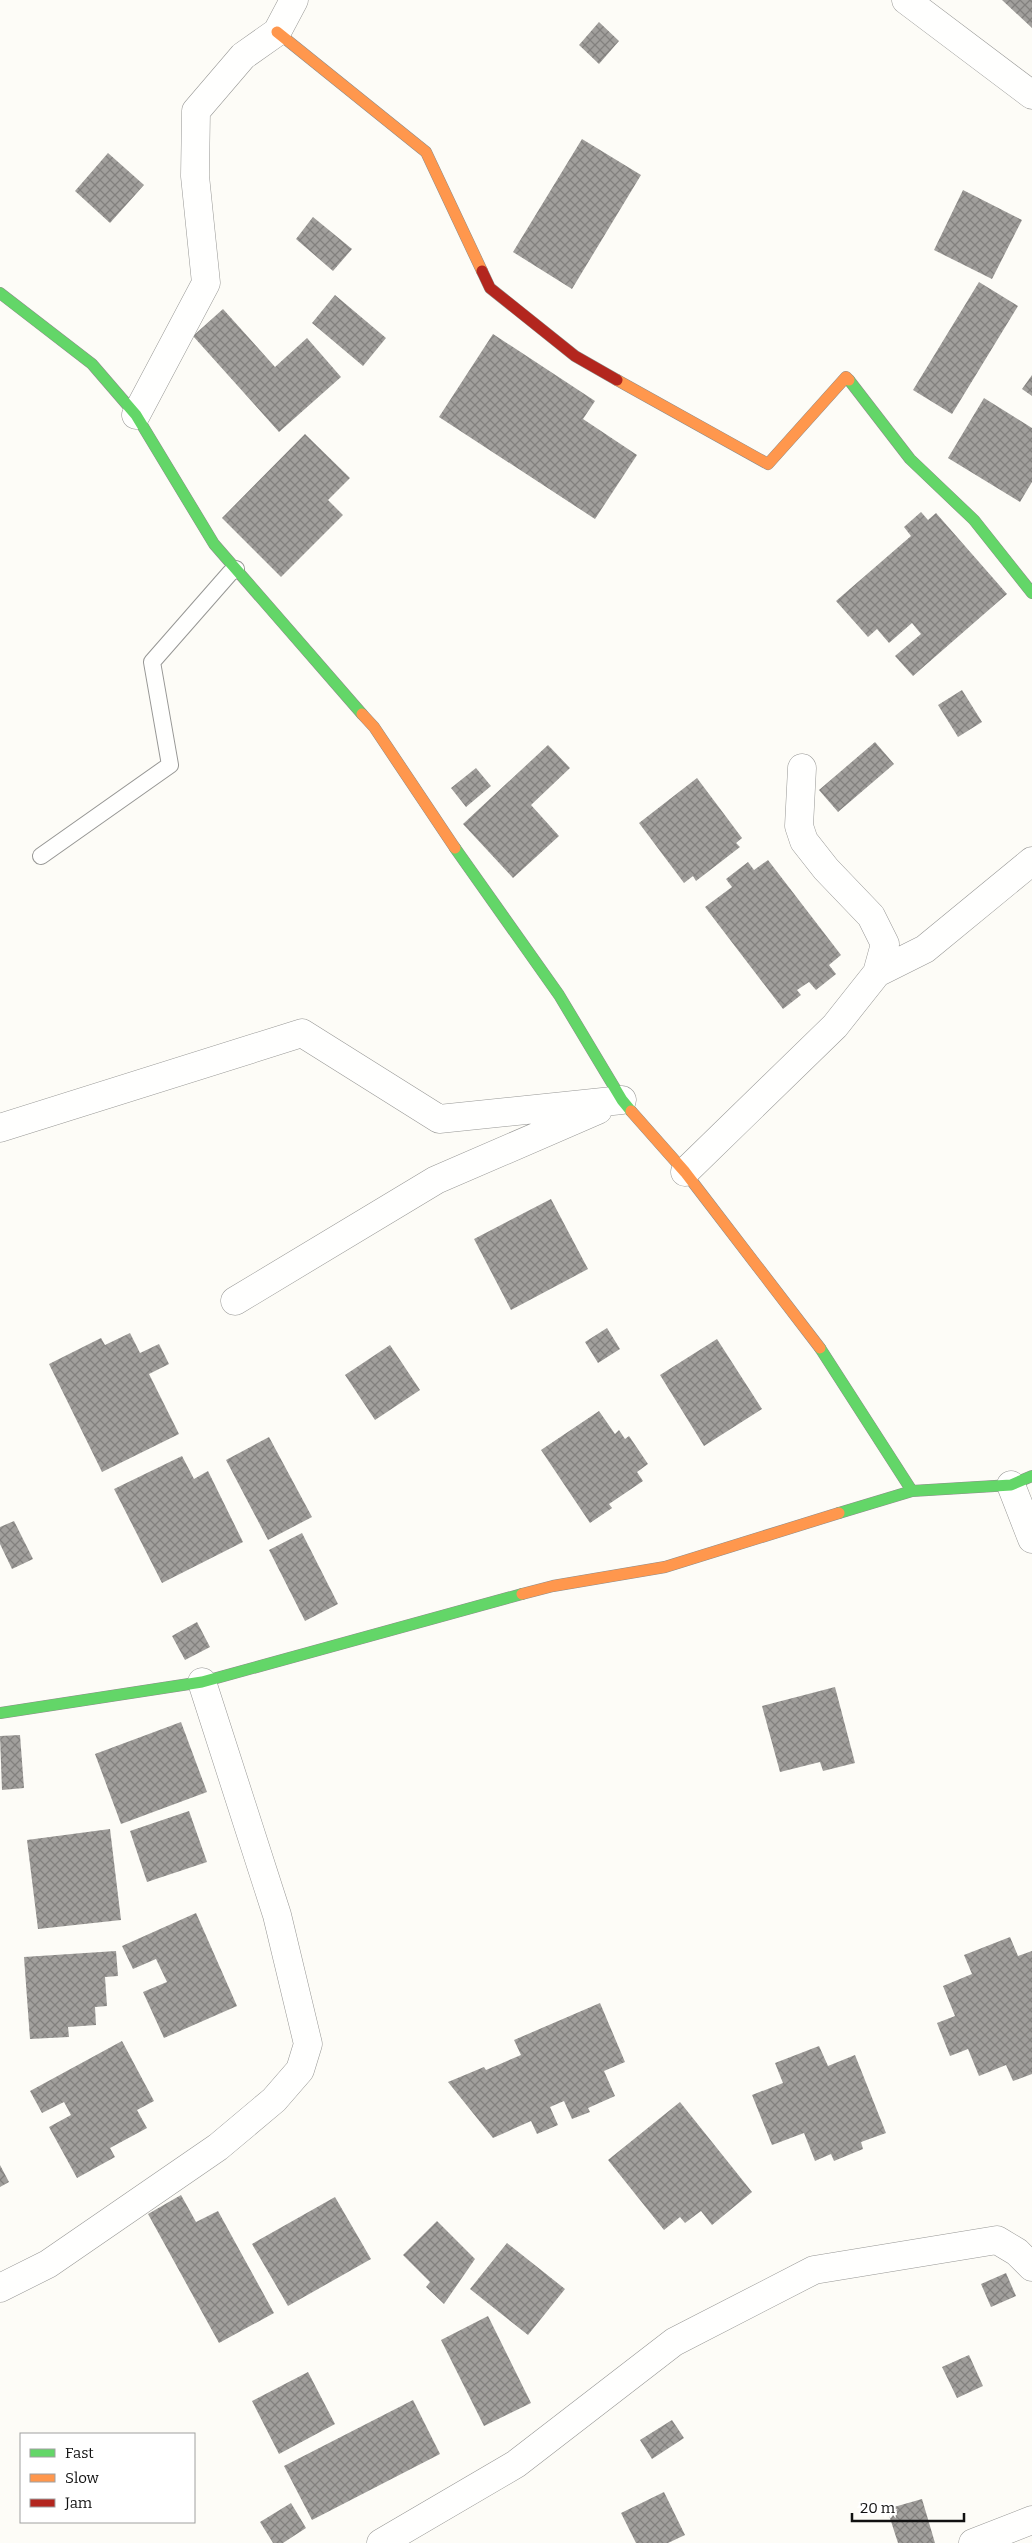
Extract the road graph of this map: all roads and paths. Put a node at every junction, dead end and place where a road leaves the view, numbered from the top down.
1 (294, 0) edge
2 (906, 0) edge
3 (276, 32) junction
4 (1032, 95) edge
5 (0, 293) edge
6 (136, 415) junction
7 (236, 569) junction
8 (1032, 593) edge
9 (802, 768) dead end
10 (41, 856) dead end
11 (1032, 861) edge
12 (877, 973) junction
13 (622, 1100) junction
14 (0, 1128) edge
15 (685, 1172) junction
16 (235, 1301) dead end
17 (1021, 1480) edge
18 (912, 1491) junction
19 (1032, 1538) edge
20 (202, 1682) junction
21 (0, 1713) edge
22 (1032, 2267) edge
23 (0, 2288) edge
24 (1032, 2520) edge
25 (382, 2543) edge
26 (974, 2543) edge

1 - 3 street
2 - 4 street
3 - 6 street
3 - 8 street
5 - 6 street
6 - 7 street
7 - 10 lane
7 - 13 street
9 - 12 street
11 - 12 street
12 - 15 street
13 - 14 street
13 - 15 street
13 - 16 street
15 - 18 street
17 - 18 street
17 - 19 street
18 - 20 street
20 - 21 street
20 - 23 street
22 - 25 street
24 - 26 street

